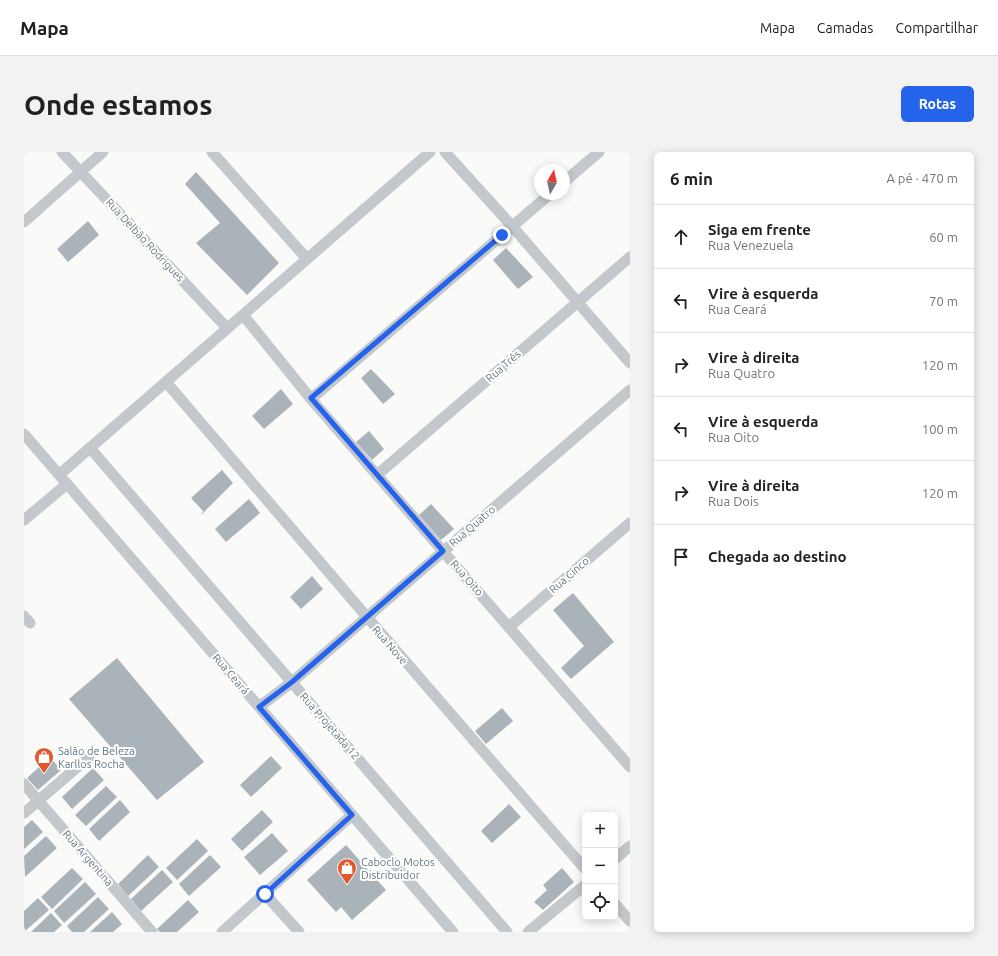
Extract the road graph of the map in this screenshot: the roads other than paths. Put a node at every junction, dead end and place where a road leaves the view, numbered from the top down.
1 (62, 152) edge
2 (102, 152) edge
3 (212, 152) edge
4 (430, 152) edge
5 (445, 152) edge
6 (599, 152) edge
7 (81, 172) junction
8 (570, 177) edge
9 (543, 200) edge
10 (24, 222) edge
11 (512, 226) junction
12 (630, 257) edge
13 (307, 259) junction
14 (577, 302) junction
15 (243, 315) junction
16 (227, 328) junction
17 (630, 363) edge
18 (166, 382) junction
19 (630, 390) edge
20 (311, 398) junction
21 (24, 434) edge
22 (90, 448) junction
23 (60, 474) junction
24 (377, 475) junction
25 (67, 484) junction
26 (24, 520) edge
27 (630, 523) edge
28 (443, 551) junction
29 (367, 618) junction
30 (509, 627) junction
31 (292, 682) junction
32 (259, 707) junction
33 (89, 757) dead end
34 (630, 767) edge
35 (24, 784) edge
36 (39, 801) junction
37 (24, 813) edge
38 (352, 815) junction
39 (630, 846) edge
40 (618, 856) edge
41 (582, 866) edge
42 (582, 887) edge
43 (265, 894) junction
44 (618, 907) edge
45 (630, 921) edge
46 (152, 932) edge
47 (222, 932) edge
48 (299, 932) edge
49 (453, 932) edge
50 (507, 932) edge
51 (528, 932) edge

1 - 7 street, Rua Delbão Rodrigues
2 - 7 street
3 - 13 street
4 - 13 street
5 - 11 street
6 - 8 street
7 - 10 street
7 - 16 street, Rua Delbão Rodrigues
9 - 11 street
11 - 14 street
11 - 20 street
12 - 14 street, Rua Três
13 - 15 street
14 - 17 street
14 - 24 street, Rua Três
15 - 16 street
15 - 20 street, Rua Oito
16 - 18 street
18 - 22 street
18 - 29 street, Rua Nove
19 - 28 street, Rua Quatro
20 - 24 street, Rua Oito
21 - 23 street, Rua Ceará
22 - 23 street
22 - 31 street, Rua Projetada 12
23 - 25 street, Rua Ceará
24 - 28 street, Rua Oito
25 - 26 street
25 - 32 street, Rua Ceará
27 - 30 street, Rua Cinco
28 - 29 street, Rua Quatro
28 - 30 street, Rua Oito
29 - 31 street, Rua Quatro
29 - 41 street, Rua Nove
30 - 34 street, Rua Oito
31 - 32 street, Rua Quatro
31 - 50 street, Rua Projetada 12
32 - 38 street, Rua Ceará
33 - 36 street
35 - 36 street, Rua Argentina
36 - 37 street
36 - 46 street, Rua Argentina
38 - 43 street
38 - 49 street, Rua Ceará
39 - 40 street
42 - 51 street
43 - 47 street
43 - 48 street
44 - 45 street

